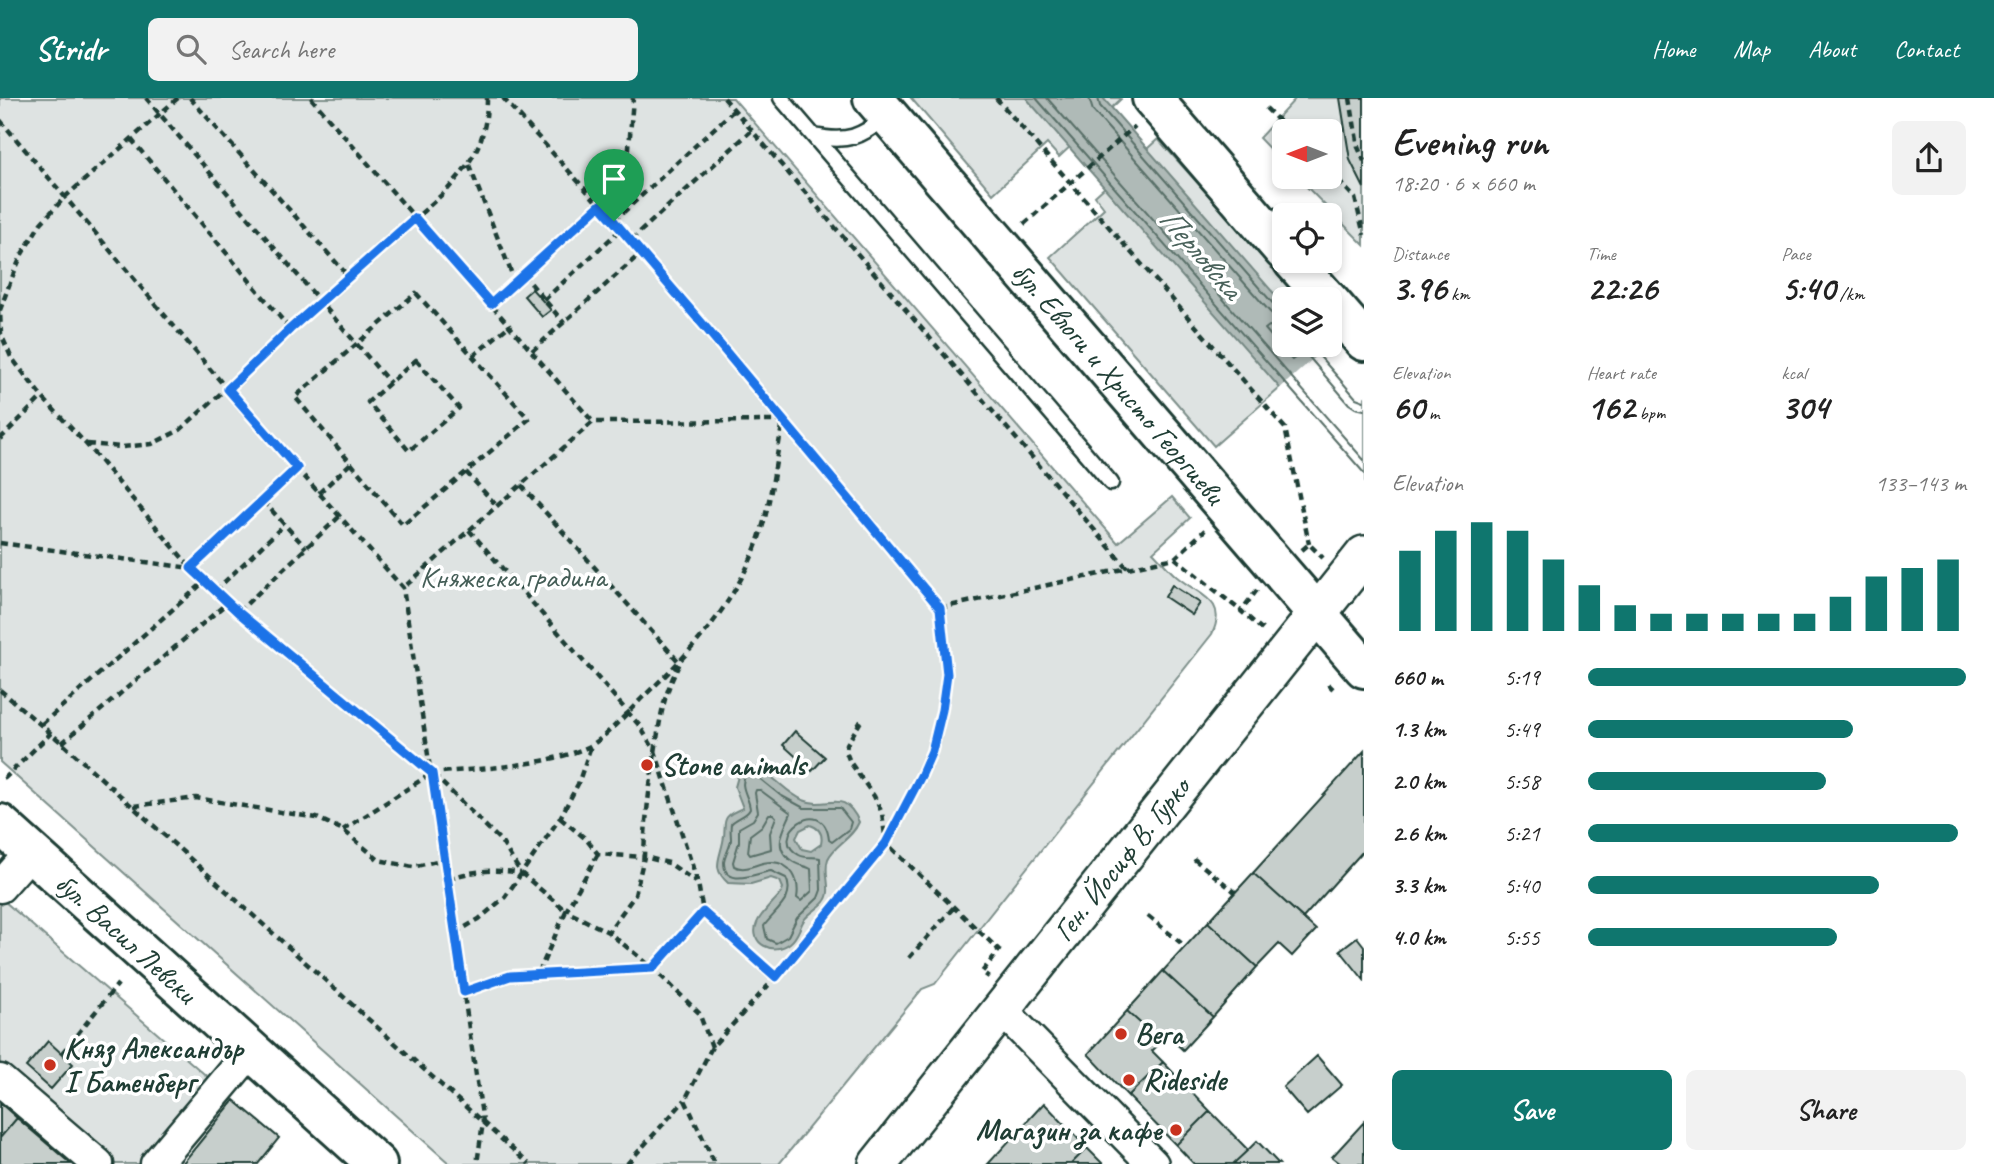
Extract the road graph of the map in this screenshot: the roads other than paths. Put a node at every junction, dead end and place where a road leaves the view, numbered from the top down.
1 (781, 98) edge
2 (880, 107) edge
3 (1146, 109) edge
4 (814, 136) junction
5 (1272, 239) edge
6 (1304, 273) edge
7 (1316, 287) edge
8 (1342, 316) edge
9 (1364, 341) edge
10 (1111, 483) dead end
11 (1364, 555) edge
12 (1326, 605) junction
13 (1364, 668) edge
14 (0, 824) edge
15 (31, 852) junction
16 (0, 887) edge
17 (997, 995) junction
18 (251, 1051) junction
19 (0, 1080) edge
20 (98, 1164) edge
21 (156, 1164) edge
22 (377, 1164) edge
23 (878, 1164) edge
24 (1153, 1164) edge

1 - 4 lane
2 - 4 lane
2 - 12 main road, бул. Евлоги и Христо Георгиеви
3 - 5 main road
4 - 10 lane
6 - 7 main road
8 - 9 main road
11 - 12 street, Ген. Йосиф В. Гурко
12 - 13 main road, бул. Евлоги и Христо Георгиеви
12 - 17 street, Ген. Йосиф В. Гурко
14 - 15 main road, бул. Васил Левски
15 - 16 street
15 - 18 main road, бул. Васил Левски
17 - 23 street, Ген. Йосиф В. Гурко
17 - 24 street
18 - 21 street
18 - 22 main road, бул. Васил Левски
19 - 20 street

